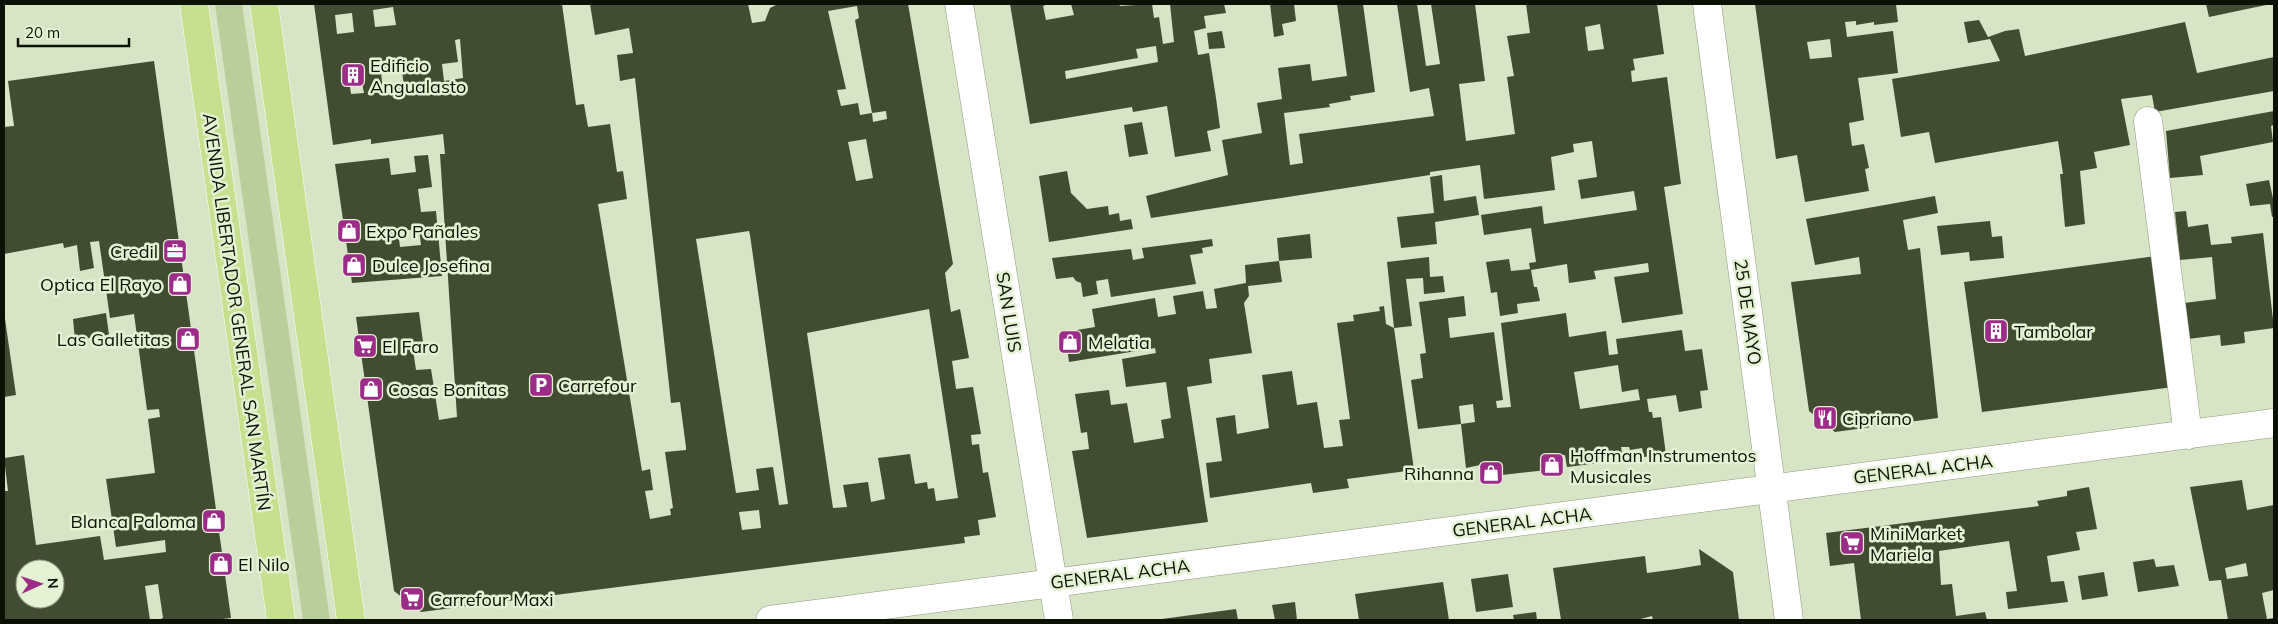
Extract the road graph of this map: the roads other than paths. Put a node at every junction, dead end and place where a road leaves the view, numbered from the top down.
1 (194, 4) edge
2 (264, 4) edge
3 (959, 4) edge
4 (1706, 4) edge
5 (2148, 121) dead end
6 (2274, 424) edge
7 (2188, 435) junction
8 (1772, 489) junction
9 (1053, 583) junction
10 (281, 620) edge
11 (351, 620) edge
12 (770, 620) edge
13 (1059, 620) edge
14 (1789, 620) edge

1 - 10 main road, AVENIDA LIBERTADOR GENERAL SAN MARTÍN
2 - 11 main road
3 - 9 street, SAN LUIS
4 - 8 street, 25 DE MAYO
5 - 7 street
6 - 7 street, GENERAL ACHA
7 - 8 street, GENERAL ACHA
8 - 9 street, GENERAL ACHA
8 - 14 street, 25 DE MAYO
9 - 12 street, GENERAL ACHA
9 - 13 street, SAN LUIS

